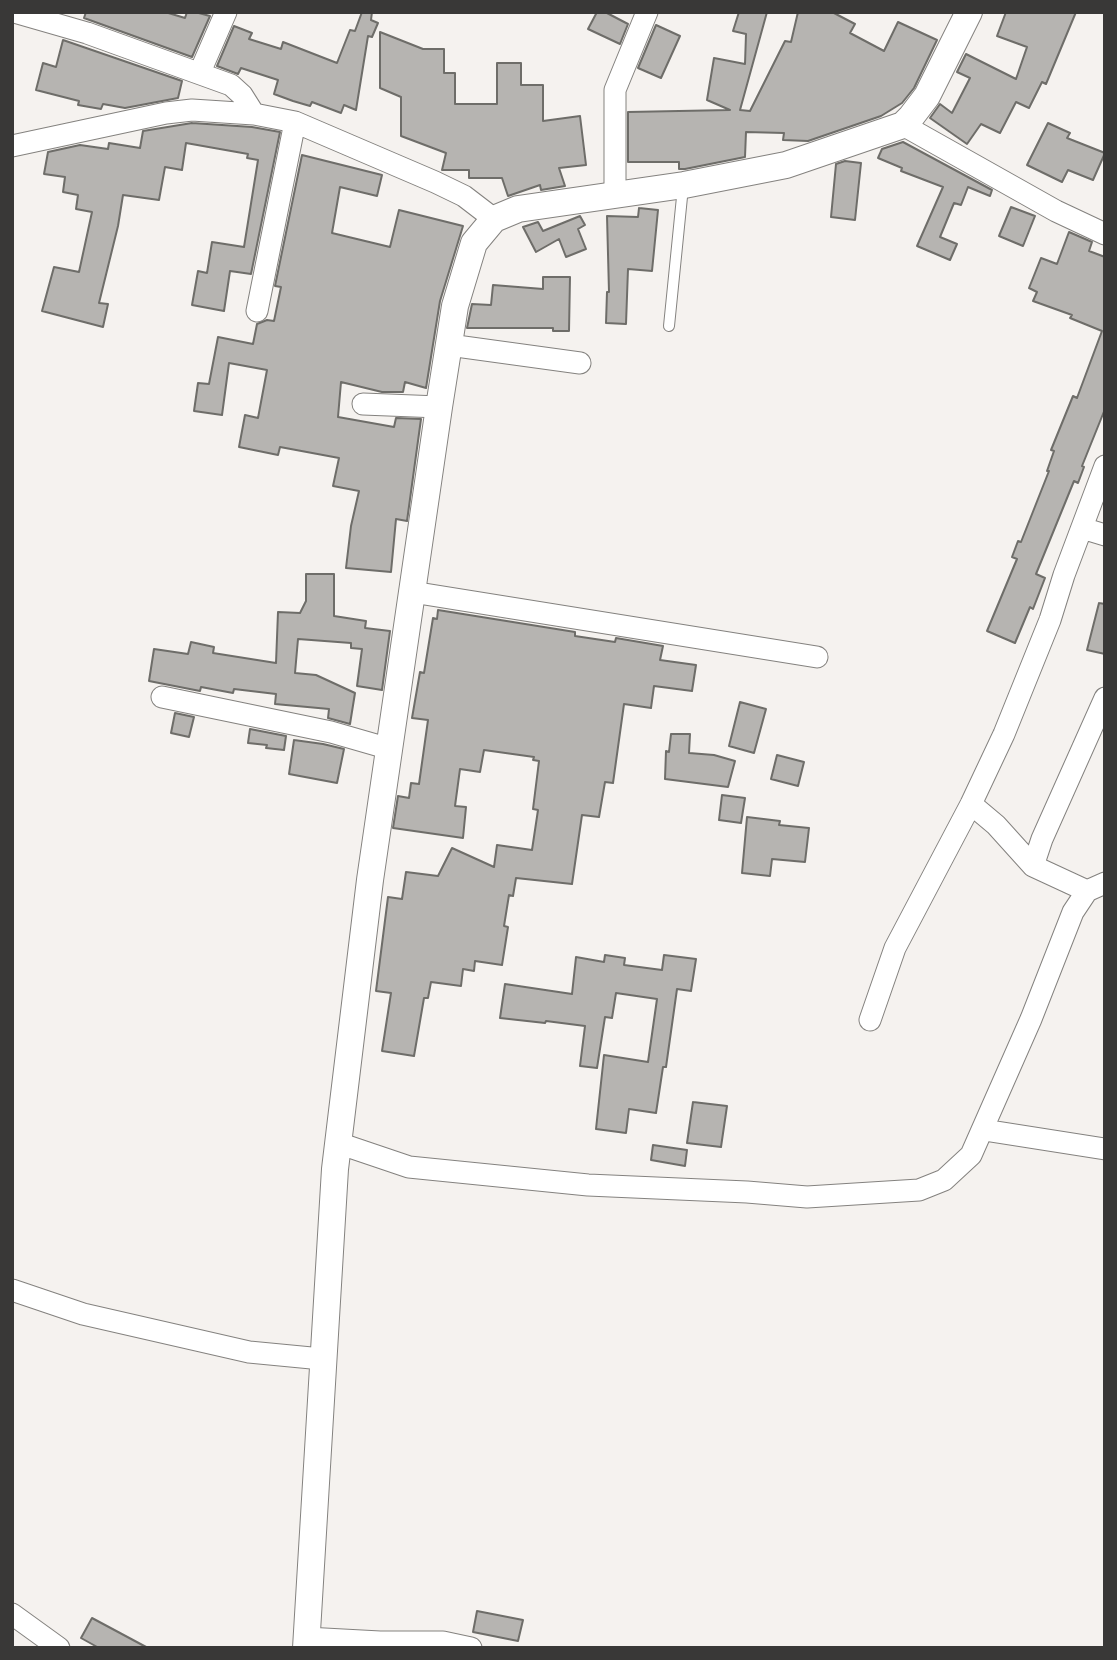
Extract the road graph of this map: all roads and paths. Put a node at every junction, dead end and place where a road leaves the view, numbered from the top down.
1 (14, 12) edge
2 (226, 12) edge
3 (647, 12) edge
4 (969, 12) edge
5 (200, 72) junction
6 (254, 114) junction
7 (295, 122) junction
8 (903, 125) junction
9 (12, 146) edge
10 (684, 185) junction
11 (615, 194) junction
12 (494, 219) junction
13 (1105, 234) edge
14 (257, 311) dead end
15 (669, 326) dead end
16 (449, 345) junction
17 (580, 363) dead end
18 (363, 404) dead end
19 (439, 407) junction
20 (1105, 466) edge
21 (1082, 528) junction
22 (1105, 536) edge
23 (412, 592) junction
24 (817, 657) dead end
25 (162, 697) dead end
26 (1105, 698) edge
27 (390, 749) junction
28 (971, 804) junction
29 (1034, 866) junction
30 (1096, 887) edge
31 (870, 1020) dead end
32 (984, 1130) junction
33 (338, 1143) junction
34 (1105, 1149) edge
35 (12, 1290) edge
36 (322, 1359) junction
37 (12, 1614) edge
38 (306, 1643) edge
39 (59, 1648) edge
40 (471, 1648) edge

1 - 5 street
2 - 5 street
3 - 11 street
4 - 8 street
5 - 6 street
6 - 7 street
6 - 9 street
7 - 12 street
7 - 14 street
8 - 10 street
8 - 13 street
10 - 11 street
10 - 15 lane
11 - 12 street
12 - 16 street
16 - 17 street
16 - 19 street
18 - 19 street
19 - 23 street
20 - 21 street
21 - 22 street
21 - 28 street
23 - 24 street
23 - 27 street
25 - 27 street
26 - 29 street
27 - 33 street
28 - 29 street
28 - 31 street
29 - 30 street
30 - 32 street
32 - 33 street
32 - 34 street
33 - 36 street
35 - 36 street
36 - 38 street
37 - 39 street
38 - 40 street

